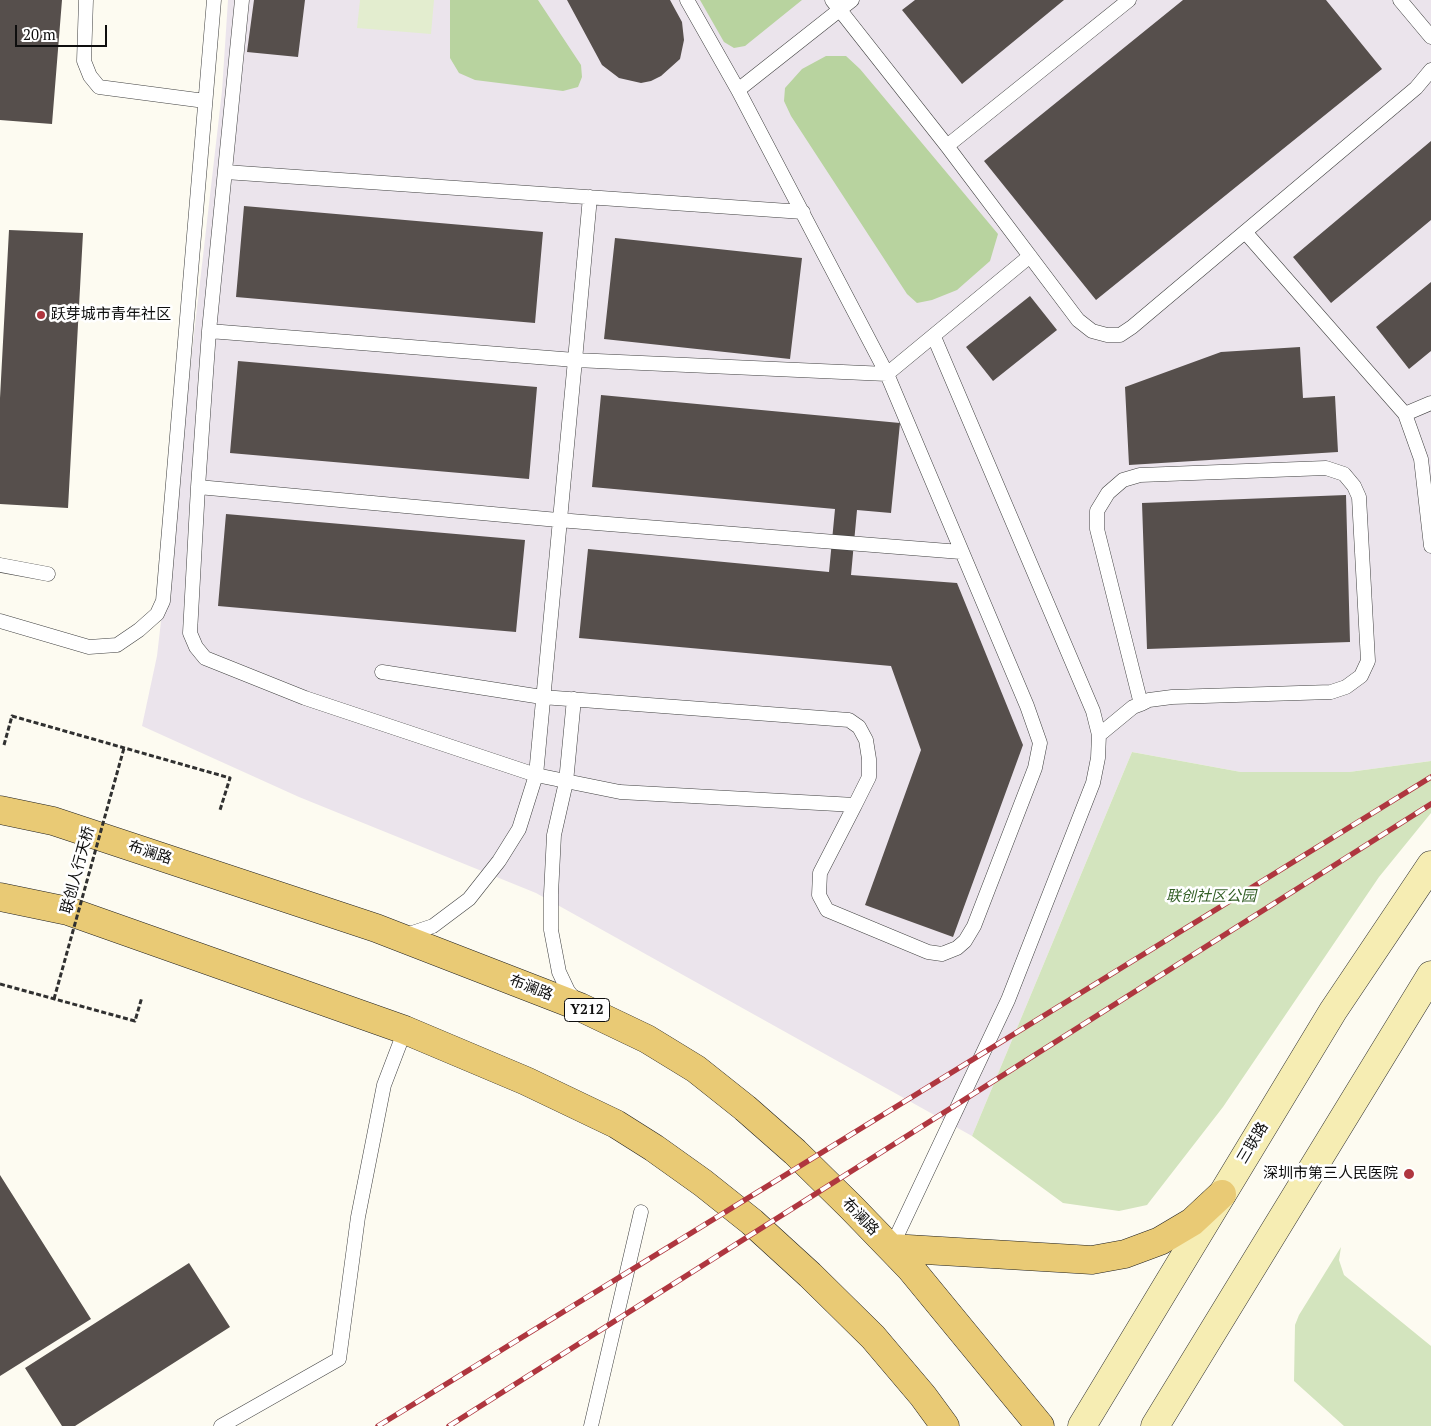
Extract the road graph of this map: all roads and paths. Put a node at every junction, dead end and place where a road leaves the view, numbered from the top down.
1 (86, 0) edge
2 (214, 0) edge
3 (242, 0) edge
4 (687, 0) edge
5 (852, 0) edge
6 (1129, 0) edge
7 (1400, 0) edge
8 (836, 5) edge
9 (1431, 37) edge
10 (1431, 70) edge
11 (738, 90) junction
12 (205, 100) junction
13 (947, 146) junction
14 (225, 172) junction
15 (590, 197) junction
16 (803, 212) junction
17 (1246, 233) junction
18 (1030, 256) junction
19 (209, 331) junction
20 (934, 337) junction
21 (575, 360) junction
22 (887, 374) junction
23 (1431, 403) edge
24 (1404, 414) junction
25 (198, 488) junction
26 (558, 520) junction
27 (1431, 546) edge
28 (961, 552) junction
29 (0, 565) edge
30 (48, 574) dead end
31 (0, 621) edge
32 (382, 672) dead end
33 (542, 697) junction
34 (574, 699) junction
35 (1141, 704) junction
36 (1099, 735) junction
37 (4, 745) dead end
38 (124, 748) junction
39 (536, 775) junction
40 (566, 782) junction
41 (855, 805) junction
42 (0, 810) edge
43 (220, 810) dead end
44 (1431, 865) edge
45 (0, 897) edge
46 (400, 937) junction
47 (1431, 975) edge
48 (0, 984) edge
49 (142, 997) dead end
50 (54, 998) junction
51 (580, 1007) junction
52 (405, 1030) junction
53 (1222, 1194) junction
54 (641, 1212) dead end
55 (891, 1248) junction
56 (221, 1426) edge
57 (591, 1426) edge
58 (945, 1426) edge
59 (1040, 1426) edge
60 (1082, 1426) edge
61 (1155, 1426) edge

1 - 12 lane
2 - 12 lane
3 - 14 lane
4 - 11 lane
5 - 8 lane
6 - 13 lane
7 - 9 lane
8 - 11 lane
8 - 13 lane
10 - 17 lane
11 - 16 lane
12 - 31 lane
13 - 18 lane
14 - 15 lane
14 - 19 lane
15 - 16 lane
15 - 21 lane
16 - 22 lane
17 - 18 lane
17 - 24 lane
18 - 20 lane
19 - 21 lane
19 - 25 lane
20 - 22 lane
20 - 36 lane
21 - 22 lane
21 - 26 lane
22 - 28 lane
23 - 24 lane
24 - 27 lane
25 - 26 lane
25 - 39 lane
26 - 28 lane
26 - 33 lane
28 - 41 lane
29 - 30 lane
32 - 33 lane
33 - 34 lane
33 - 39 lane
34 - 40 lane
34 - 41 lane
35 - 35 lane
35 - 36 lane
36 - 55 lane
37 - 38 path
38 - 43 path
38 - 50 path, 联创人行天桥, bridge
39 - 40 lane
39 - 46 lane
40 - 41 lane
40 - 51 lane
42 - 46 main road, 布澜路 / Y212
44 - 53 street, 三联路
45 - 52 main road
46 - 51 main road, 布澜路 / Y212
47 - 61 street
48 - 50 path
49 - 50 path
51 - 55 main road, 布澜路 / Y212
52 - 56 lane
52 - 58 main road
53 - 55 main road
53 - 60 street, 三联路
54 - 57 lane
55 - 59 main road, 布澜路 / Y212

